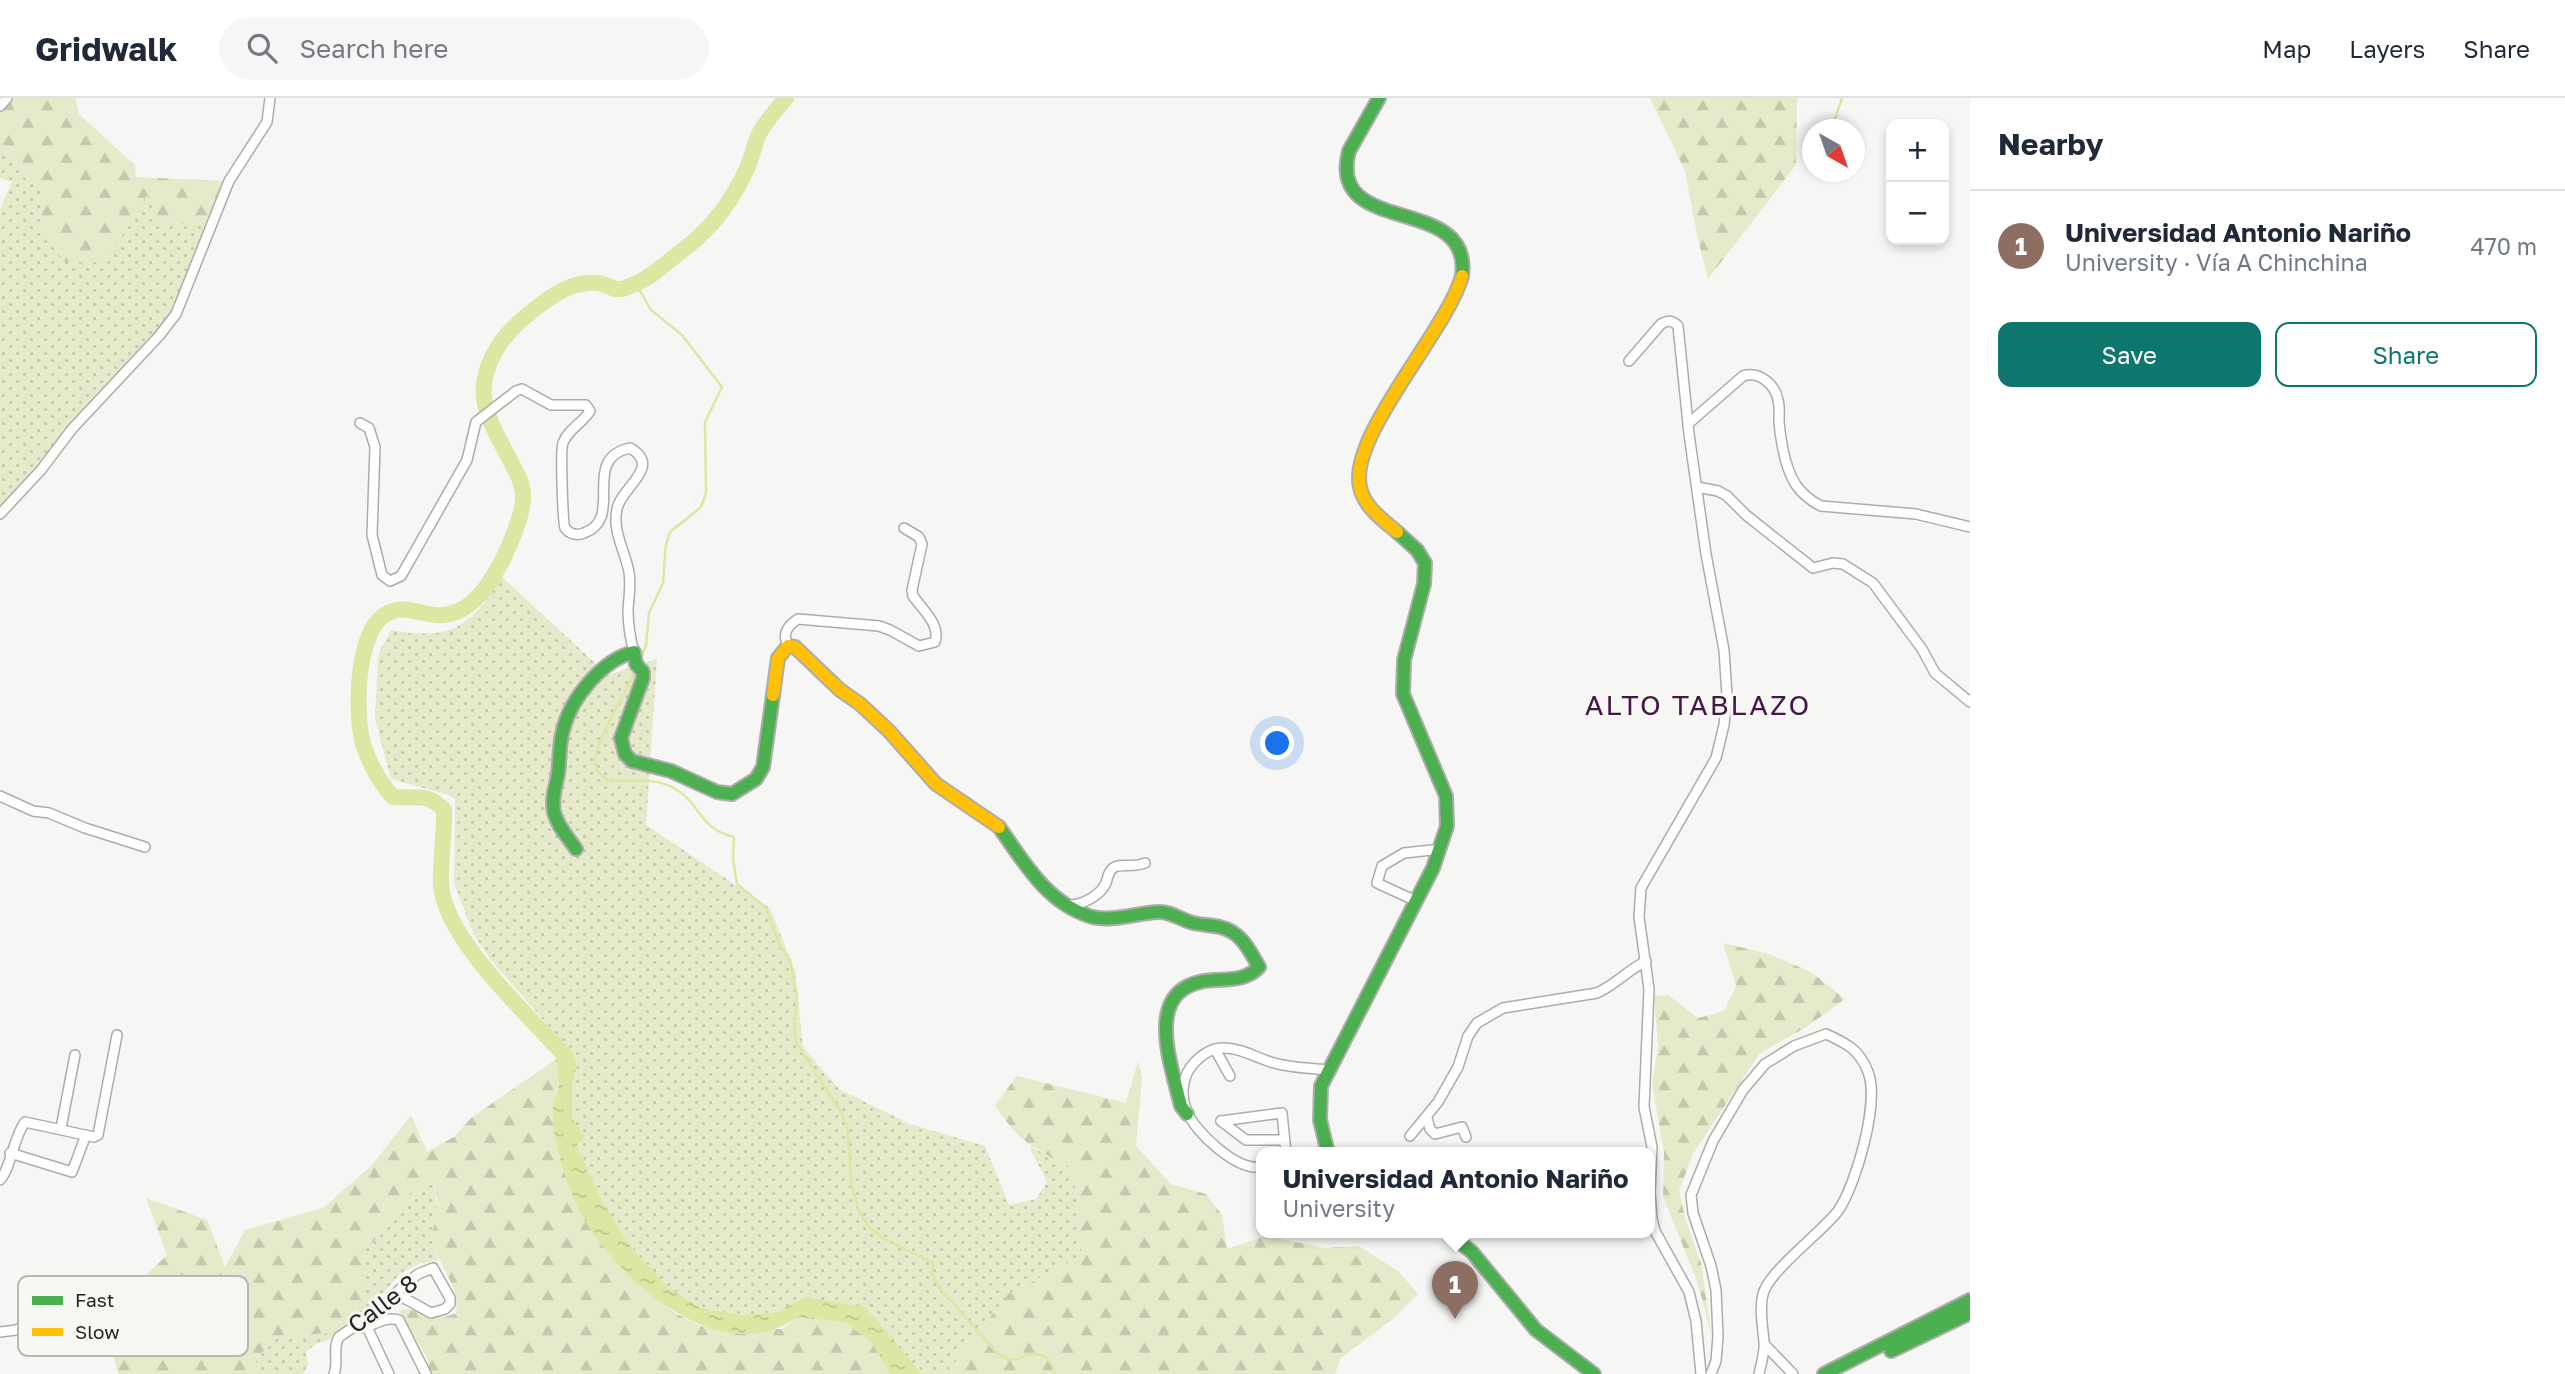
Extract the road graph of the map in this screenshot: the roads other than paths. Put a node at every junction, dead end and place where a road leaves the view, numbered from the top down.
1 (7, 98) edge
2 (270, 98) edge
3 (1379, 98) edge
4 (0, 106) edge
5 (1629, 361) dead end
6 (360, 423) dead end
7 (1688, 424) junction
8 (1697, 487) junction
9 (0, 514) edge
10 (1970, 527) edge
11 (904, 528) dead end
12 (788, 646) junction
13 (634, 652) junction
14 (1970, 702) edge
15 (0, 796) edge
16 (145, 847) dead end
17 (576, 849) dead end
18 (1441, 849) junction
19 (1145, 863) dead end
20 (1416, 901) junction
21 (1066, 904) junction
22 (1646, 961) junction
23 (117, 1035) dead end
24 (1215, 1049) junction
25 (75, 1055) dead end
26 (1327, 1070) junction
27 (1230, 1076) dead end
28 (1187, 1114) junction
29 (1427, 1118) junction
30 (61, 1128) junction
31 (86, 1135) junction
32 (1410, 1136) dead end
33 (1466, 1137) dead end
34 (1283, 1140) junction
35 (1285, 1147) edge
36 (1326, 1147) edge
37 (1651, 1147) edge
38 (10, 1153) junction
39 (1256, 1168) edge
40 (0, 1180) edge
41 (1655, 1231) edge
42 (1456, 1238) edge
43 (391, 1300) junction
44 (1970, 1300) edge
45 (1970, 1313) edge
46 (351, 1326) junction
47 (367, 1327) junction
48 (18, 1329) edge
49 (0, 1332) edge
50 (1765, 1345) junction
51 (334, 1374) edge
52 (389, 1374) edge
53 (426, 1374) edge
54 (1594, 1374) edge
55 (1701, 1374) edge
56 (1711, 1374) edge
57 (1759, 1374) edge
58 (1793, 1374) edge
59 (1824, 1374) edge
60 (1845, 1374) edge

1 - 4 street
2 - 9 street
3 - 18 main road
5 - 7 street
6 - 13 street
7 - 8 street
7 - 10 street
8 - 14 street
8 - 22 street
11 - 12 street
12 - 13 main road
12 - 21 main road
13 - 17 main road
15 - 16 street
18 - 20 main road
18 - 20 street
19 - 21 street
20 - 26 main road
21 - 28 main road
22 - 29 street
22 - 37 street
23 - 31 street
24 - 26 street
24 - 27 street
24 - 28 street
25 - 30 street
26 - 36 main road
28 - 39 street
29 - 32 street
29 - 33 street
30 - 31 street
30 - 38 street
31 - 38 street
34 - 34 street
34 - 35 street
38 - 40 street
41 - 55 street
42 - 54 main road
43 - 43 street, Calle 8
43 - 46 street, Calle 8
44 - 59 main road
45 - 60 main road
46 - 47 street
46 - 51 street, Calle 8
47 - 52 street
47 - 53 street
48 - 49 street
50 - 56 street
50 - 57 street
50 - 58 street

